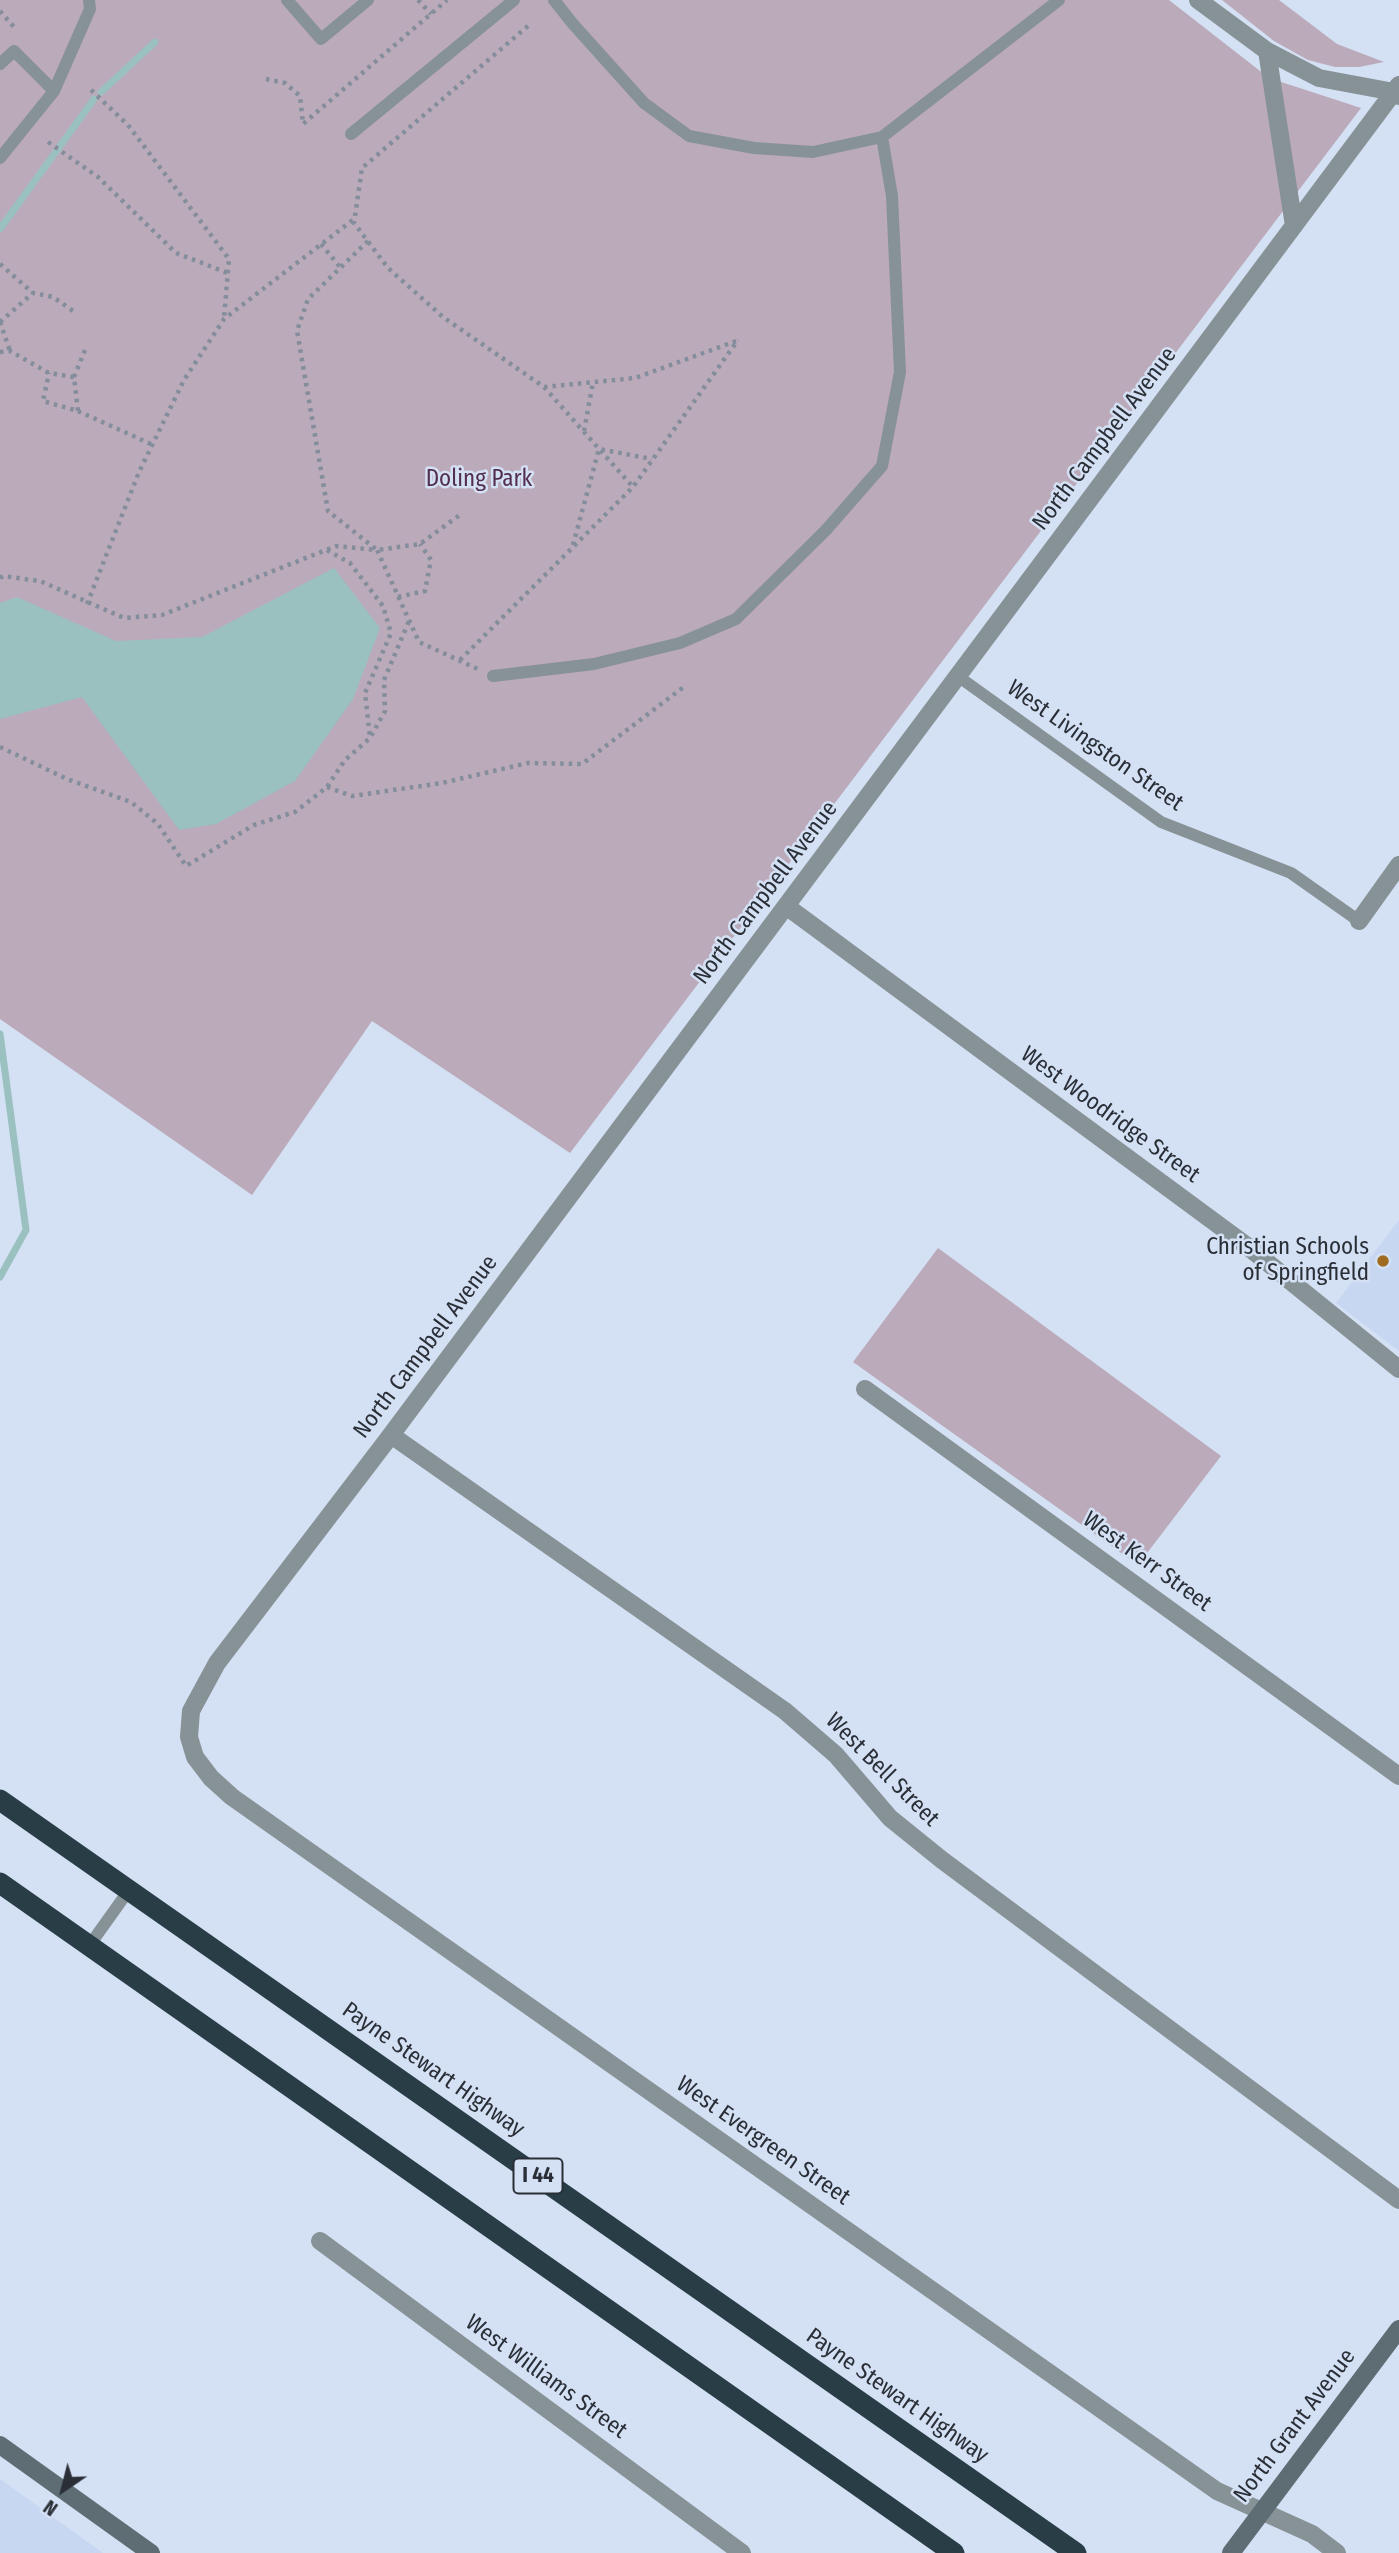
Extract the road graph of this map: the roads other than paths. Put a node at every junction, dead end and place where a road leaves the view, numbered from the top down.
1 (89, 0) edge
2 (287, 0) edge
3 (368, 0) edge
4 (514, 0) edge
5 (554, 0) edge
6 (1059, 0) edge
7 (1198, 0) edge
8 (1267, 51) junction
9 (0, 64) edge
10 (54, 91) junction
11 (1397, 91) edge
12 (351, 134) dead end
13 (882, 137) junction
14 (0, 158) edge
15 (1294, 226) junction
16 (493, 676) road end
17 (959, 677) junction
18 (1399, 865) edge
19 (786, 906) junction
20 (1359, 921) joint
21 (1399, 1370) edge
22 (865, 1389) dead end
23 (391, 1435) junction
24 (189, 1737) joint
25 (1399, 1776) edge
26 (0, 1800) edge
27 (0, 1883) edge
28 (129, 1890) junction
29 (89, 1946) junction
30 (1399, 2200) edge
31 (320, 2241) dead end
32 (1399, 2329) edge
33 (0, 2445) edge
34 (1262, 2512) junction
35 (151, 2553) edge
36 (742, 2553) edge
37 (954, 2553) edge
38 (1076, 2553) edge
39 (1231, 2553) edge
40 (1337, 2553) edge

1 - 10 lane
2 - 3 lane
4 - 12 lane
5 - 13 lane
6 - 13 lane
7 - 8 street
8 - 11 street
8 - 15 street
9 - 10 lane
10 - 14 lane
11 - 15 street, North Campbell Avenue
13 - 16 lane
15 - 17 street, North Campbell Avenue
17 - 19 street, North Campbell Avenue
17 - 20 lane, West Livingston Street
18 - 20 street
19 - 21 street, West Woodridge Street
19 - 23 street, North Campbell Avenue
22 - 25 street, West Kerr Street
23 - 24 street, North Campbell Avenue
23 - 30 street, West Bell Street
24 - 34 street, West Evergreen Street
26 - 28 highway, Payne Stewart Highway / I 44
27 - 29 highway
28 - 29 lane
28 - 38 highway, Payne Stewart Highway / I 44
29 - 37 highway
31 - 36 street, West Williams Street
32 - 34 main road, North Grant Avenue
33 - 35 main road
34 - 39 main road, North Grant Avenue
34 - 40 street, West Evergreen Street

